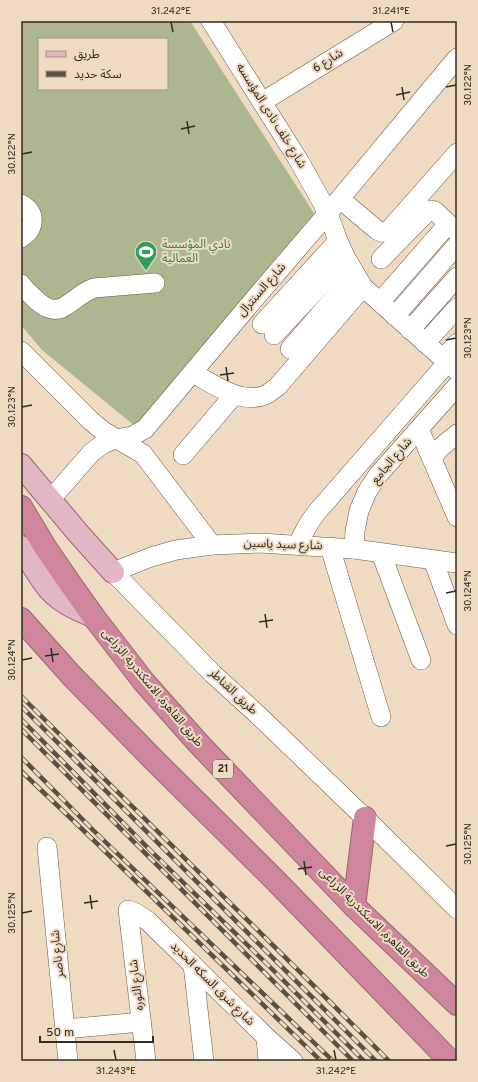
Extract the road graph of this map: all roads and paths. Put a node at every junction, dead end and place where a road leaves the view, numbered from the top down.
1 (211, 21) edge
2 (394, 21) edge
3 (457, 58) edge
4 (262, 102) junction
5 (457, 153) edge
6 (340, 198) junction
7 (21, 204) edge
8 (328, 213) junction
9 (453, 228) edge
10 (21, 238) edge
11 (457, 245) edge
12 (342, 249) junction
13 (381, 259) dead end
14 (457, 277) edge
15 (359, 281) junction
16 (155, 283) dead end
17 (21, 284) edge
18 (380, 302) junction
19 (457, 308) edge
20 (245, 310) junction
21 (395, 316) junction
22 (268, 330) junction
23 (410, 330) junction
24 (425, 343) junction
25 (457, 343) edge
26 (21, 351) edge
27 (296, 354) junction
28 (449, 364) edge
29 (193, 373) junction
30 (457, 386) edge
31 (234, 395) junction
32 (419, 429) junction
33 (457, 434) edge
34 (116, 439) junction
35 (183, 455) dead end
36 (432, 458) junction
37 (21, 465) edge
38 (50, 500) junction
39 (21, 507) edge
40 (457, 517) edge
41 (212, 545) junction
42 (298, 545) junction
43 (21, 547) edge
44 (330, 547) junction
45 (354, 549) junction
46 (381, 553) junction
47 (433, 560) junction
48 (457, 563) edge
49 (113, 572) junction
50 (93, 616) junction
51 (21, 619) edge
52 (457, 625) edge
53 (421, 660) dead end
54 (381, 717) dead end
55 (365, 818) junction
56 (47, 846) dead end
57 (455, 904) edge
58 (354, 906) junction
59 (128, 910) joint
60 (193, 965) junction
61 (457, 1004) edge
62 (141, 1022) junction
63 (65, 1029) junction
64 (266, 1037) junction
65 (68, 1061) edge
66 (146, 1061) edge
67 (204, 1061) edge
68 (268, 1061) edge
69 (293, 1061) edge
70 (450, 1061) edge

1 - 4 street, شارع خلف نادى المؤسسه
2 - 4 street, شارع 6
3 - 6 street, شارع السنترال
4 - 8 street, شارع خلف نادى المؤسسه
5 - 6 street
6 - 8 street, شارع السنترال
7 - 10 street
8 - 12 street, شارع خلف نادى المؤسسه
8 - 20 street, شارع السنترال
9 - 13 street
9 - 18 street
11 - 21 street
12 - 15 street, شارع خلف نادى المؤسسه
12 - 22 street
14 - 23 street
15 - 18 street
15 - 27 street
16 - 17 street
18 - 21 street
19 - 24 street
20 - 22 street
20 - 29 street, شارع السنترال
21 - 23 street
22 - 27 street
23 - 24 street
24 - 28 street
25 - 28 street
26 - 34 street
27 - 31 street
28 - 42 street
29 - 31 street
29 - 34 street, شارع السنترال
30 - 32 street, شارع الجامع
31 - 35 street
32 - 36 street
32 - 45 street, شارع الجامع
33 - 36 street
34 - 38 street, شارع السنترال
34 - 41 street
36 - 40 street
37 - 38 main road, طريق القناطر
38 - 49 main road, طريق القناطر
39 - 50 highway, طريق القاهرة, الاسكندرية الزراعى / 21
41 - 42 street, شارع سيد ياسين
41 - 49 street, شارع سيد ياسين
42 - 44 street, شارع سيد ياسين
43 - 50 main road
44 - 45 street, شارع سيد ياسين
44 - 54 street
45 - 46 street, شارع سيد ياسين
46 - 47 street, شارع سيد ياسين
46 - 53 street
47 - 48 street, شارع سيد ياسين
47 - 52 street
49 - 55 street, طريق القناطر
50 - 58 highway, طريق القاهرة, الاسكندرية الزراعى / 21
51 - 70 highway
55 - 57 street, طريق القناطر
55 - 58 highway
56 - 63 street, شارع ناصر
58 - 61 highway, طريق القاهرة, الاسكندرية الزراعى / 21
59 - 60 street, شارع شرق السكه الحديد
59 - 62 street, شارع الثوره
60 - 64 street, شارع شرق السكه الحديد
60 - 67 street
62 - 63 street
62 - 66 street, شارع الثوره
63 - 65 street, شارع ناصر
64 - 68 street
64 - 69 street, شارع شرق السكه الحديد

